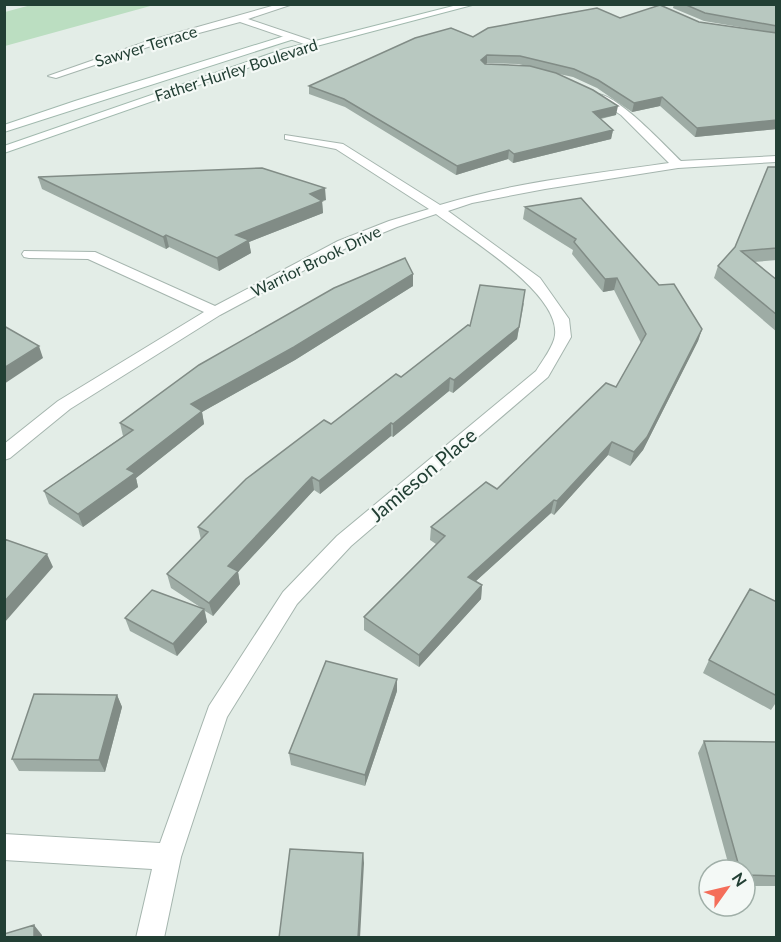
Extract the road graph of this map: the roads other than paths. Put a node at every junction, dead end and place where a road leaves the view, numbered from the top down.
1 (290, 4) edge
2 (472, 4) edge
3 (240, 19) junction
4 (313, 32) dead end
5 (291, 37) junction
6 (313, 44) junction
7 (53, 76) dead end
8 (589, 91) edge
9 (4, 129) edge
10 (289, 137) dead end
11 (4, 150) edge
12 (777, 159) edge
13 (678, 165) junction
14 (437, 209) junction
15 (29, 254) dead end
16 (215, 312) junction
17 (4, 454) edge
18 (4, 847) edge
19 (168, 857) junction
20 (150, 938) edge

1 - 3 street, Sawyer Terrace
2 - 6 street, Father Hurley Boulevard
3 - 5 street
3 - 7 street, Sawyer Terrace
4 - 5 street, Father Hurley Boulevard
5 - 6 street
5 - 9 street, Father Hurley Boulevard
6 - 11 street, Father Hurley Boulevard
8 - 13 street
10 - 14 street, Jamieson Place
12 - 13 street, Warrior Brook Drive
13 - 14 street, Warrior Brook Drive
14 - 16 street, Warrior Brook Drive
14 - 19 street, Jamieson Place
15 - 16 street
16 - 17 street, Warrior Brook Drive
18 - 19 street
19 - 20 street, Jamieson Place

